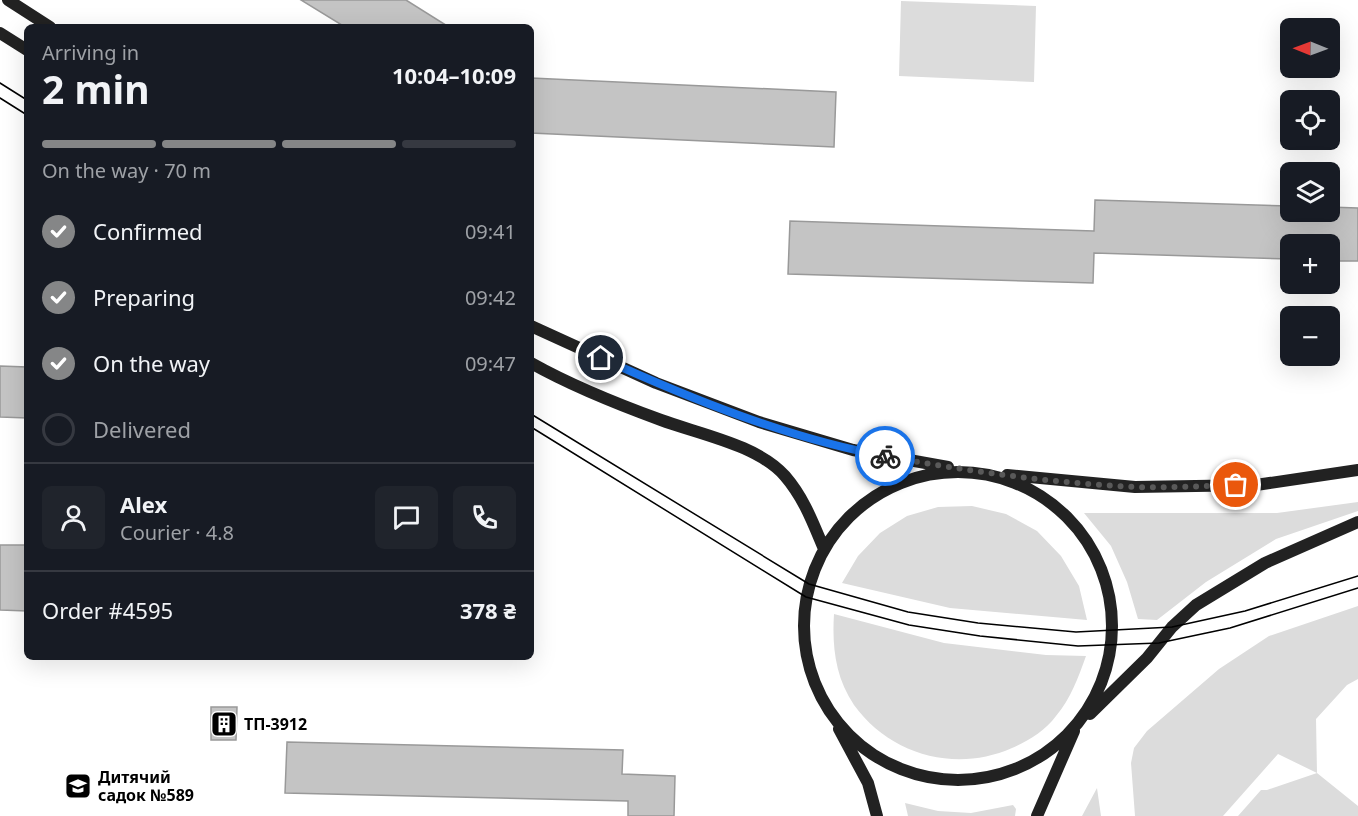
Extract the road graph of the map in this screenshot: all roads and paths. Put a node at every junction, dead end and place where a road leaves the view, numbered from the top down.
1 (8, 0) edge
2 (45, 24) edge
3 (0, 33) edge
4 (24, 48) edge
5 (534, 327) edge
6 (534, 365) edge
7 (1358, 470) edge
8 (981, 473) junction
9 (1358, 522) edge
10 (824, 549) junction
11 (831, 715) junction
12 (1075, 728) junction
13 (877, 816) edge
14 (1037, 816) edge

1 - 2 main road
3 - 4 main road
5 - 8 main road
6 - 10 main road
7 - 8 main road
8 - 10 main road
8 - 12 main road
9 - 12 main road
10 - 11 main road
11 - 12 main road
11 - 13 main road
12 - 14 main road

